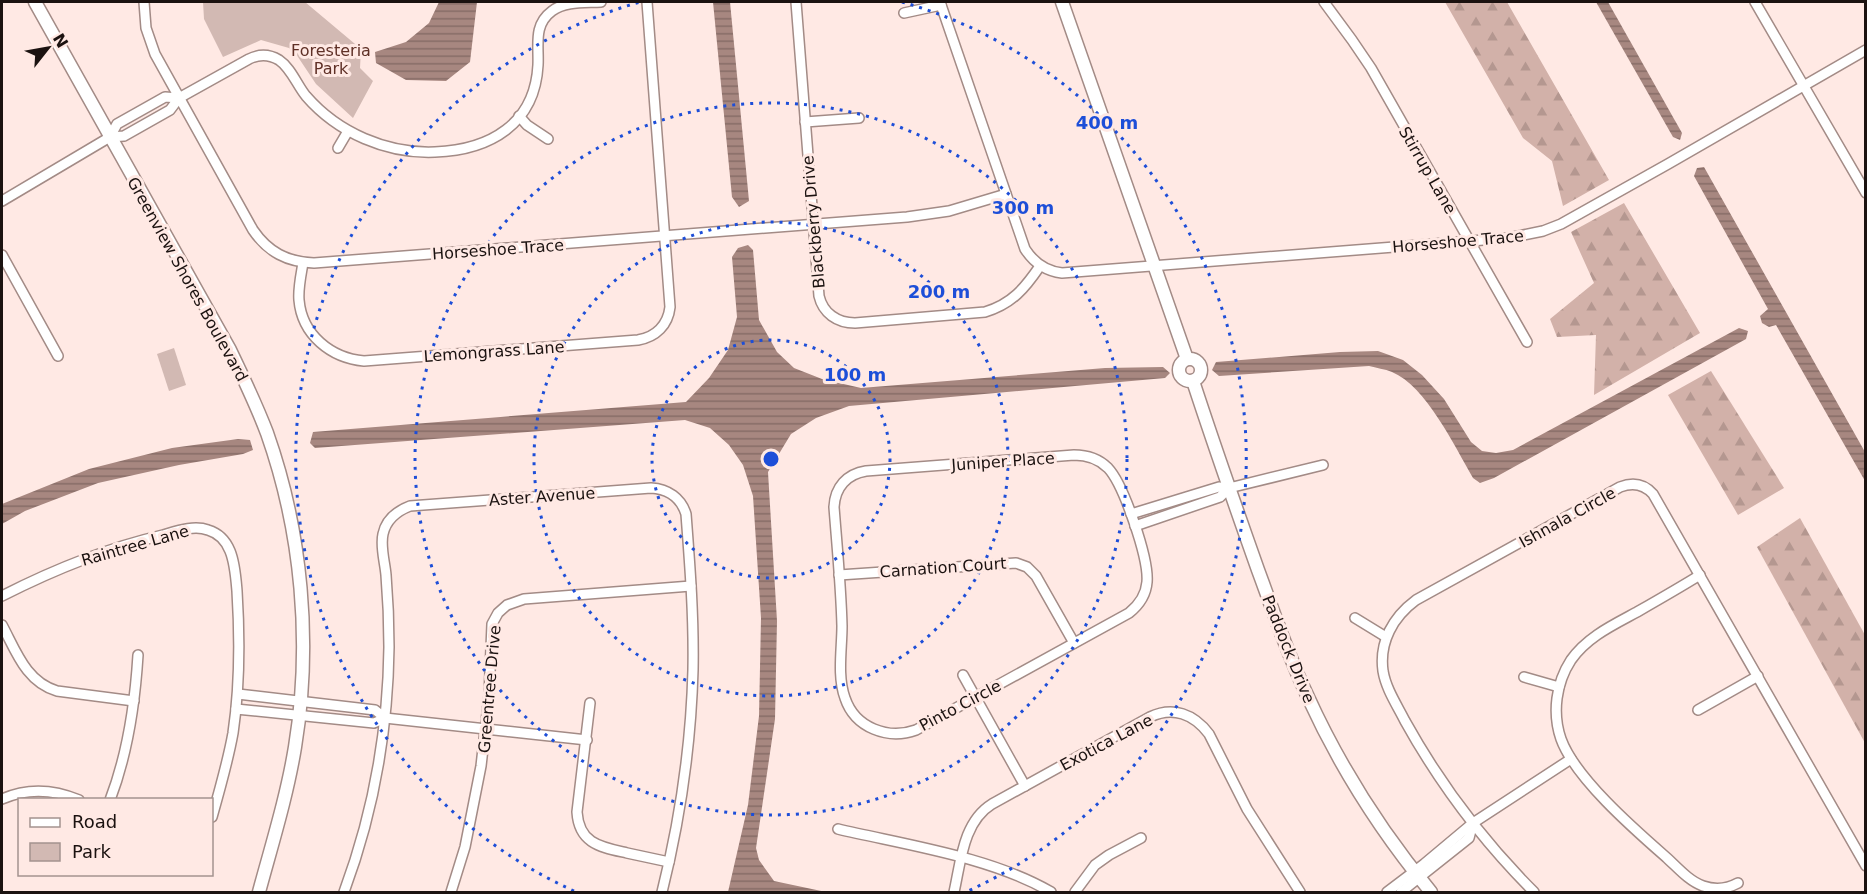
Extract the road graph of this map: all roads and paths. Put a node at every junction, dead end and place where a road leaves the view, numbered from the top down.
1 (35, 2) edge
2 (144, 2) edge
3 (601, 2) edge
4 (647, 2) edge
5 (796, 2) edge
6 (1062, 2) edge
7 (1324, 2) edge
8 (1755, 2) edge
9 (940, 3) edge
10 (904, 13) dead end
11 (1866, 50) edge
12 (1804, 86) junction
13 (179, 98) junction
14 (519, 116) junction
15 (859, 118) dead end
16 (805, 122) junction
17 (348, 131) junction
18 (110, 137) junction
19 (548, 139) dead end
20 (338, 148) dead end
21 (1866, 193) edge
22 (1006, 194) junction
23 (2, 201) edge
24 (813, 225) junction
25 (665, 236) junction
26 (1469, 241) junction
27 (2, 255) edge
28 (303, 263) junction
29 (1041, 266) junction
30 (1153, 266) junction
31 (1527, 342) dead end
32 (58, 356) dead end
33 (1323, 465) dead end
34 (845, 481) joint
35 (1229, 488) junction
36 (1131, 514) junction
37 (1135, 526) junction
38 (840, 575) junction
39 (1700, 575) junction
40 (692, 586) junction
41 (2, 596) edge
42 (1355, 618) dead end
43 (2, 625) edge
44 (1386, 637) junction
45 (1074, 643) junction
46 (138, 655) dead end
47 (963, 675) dead end
48 (1758, 676) junction
49 (1524, 677) dead end
50 (1559, 687) junction
51 (238, 694) junction
52 (976, 697) junction
53 (134, 701) junction
54 (301, 702) junction
55 (590, 703) dead end
56 (236, 709) junction
57 (1698, 710) dead end
58 (299, 716) junction
59 (385, 718) junction
60 (486, 729) junction
61 (587, 740) junction
62 (1570, 759) junction
63 (1025, 786) junction
64 (74, 798) edge
65 (111, 798) edge
66 (2, 799) edge
67 (213, 813) edge
68 (1473, 823) junction
69 (838, 829) dead end
70 (1141, 838) dead end
71 (962, 858) junction
72 (669, 862) junction
73 (1866, 866) edge
74 (1417, 874) junction
75 (1738, 883) dead end
76 (454, 891) edge
77 (259, 892) edge
78 (344, 892) edge
79 (662, 892) edge
80 (954, 892) edge
81 (1051, 892) edge
82 (1075, 892) edge
83 (1300, 892) edge
84 (1387, 892) edge
85 (1401, 892) edge
86 (1431, 892) edge
87 (1534, 892) edge

1 - 18 street, Greenview Shores Boulevard
2 - 13 street, Horseshoe Trace
3 - 14 street
4 - 25 street, Lemongrass Lane
5 - 16 street, Blackberry Drive
6 - 30 street
7 - 26 street, Stirrup Lane
8 - 12 street
9 - 10 street
9 - 22 street
11 - 12 street, Horseshoe Trace
12 - 21 street
12 - 26 street, Horseshoe Trace
13 - 17 street
13 - 18 street
13 - 18 street
13 - 28 street, Horseshoe Trace
14 - 17 street
14 - 19 street
15 - 16 street
16 - 24 street, Blackberry Drive
17 - 20 street
18 - 23 street
18 - 54 street, Greenview Shores Boulevard
22 - 24 street, Horseshoe Trace
22 - 29 street
24 - 25 street, Horseshoe Trace
24 - 29 street, Blackberry Drive
25 - 28 street, Horseshoe Trace
25 - 28 street, Lemongrass Lane
26 - 30 street, Horseshoe Trace
26 - 31 street, Stirrup Lane
27 - 32 street
29 - 30 street, Horseshoe Trace
30 - 35 street, Paddock Drive
33 - 35 street
34 - 36 street, Juniper Place
34 - 38 street, Pinto Circle
35 - 36 street
35 - 37 street
35 - 74 street, Paddock Drive
36 - 37 street, Pinto Circle
37 - 45 street, Pinto Circle
38 - 45 street, Carnation Court
38 - 52 street, Pinto Circle
39 - 44 street, Ishnala Circle
39 - 48 street, Ishnala Circle
39 - 50 street
40 - 59 street, Aster Avenue
40 - 60 street, Greentree Drive
40 - 72 street, Aster Avenue
41 - 51 street, Raintree Lane
42 - 44 street
43 - 53 street
44 - 68 street, Ishnala Circle
45 - 52 street, Pinto Circle
46 - 53 street
47 - 52 street
48 - 57 street
48 - 73 street, Ishnala Circle
49 - 50 street
50 - 62 street
51 - 54 street
51 - 56 street, Raintree Lane
52 - 63 street
53 - 65 street
54 - 58 street, Greenview Shores Boulevard
54 - 59 street
55 - 61 street
56 - 58 street
56 - 67 street, Raintree Lane
58 - 59 street
58 - 77 street, Greenview Shores Boulevard
59 - 60 street
59 - 78 street, Aster Avenue
60 - 61 street
60 - 76 street, Greentree Drive
61 - 72 street
62 - 68 street
62 - 75 street
63 - 71 street, Exotica Lane
63 - 83 street, Exotica Lane
64 - 66 street
68 - 74 street
68 - 87 street, Ishnala Circle
69 - 71 street
70 - 82 street
71 - 80 street, Exotica Lane
71 - 81 street
72 - 79 street, Aster Avenue
74 - 84 street
74 - 85 street
74 - 86 street, Paddock Drive

